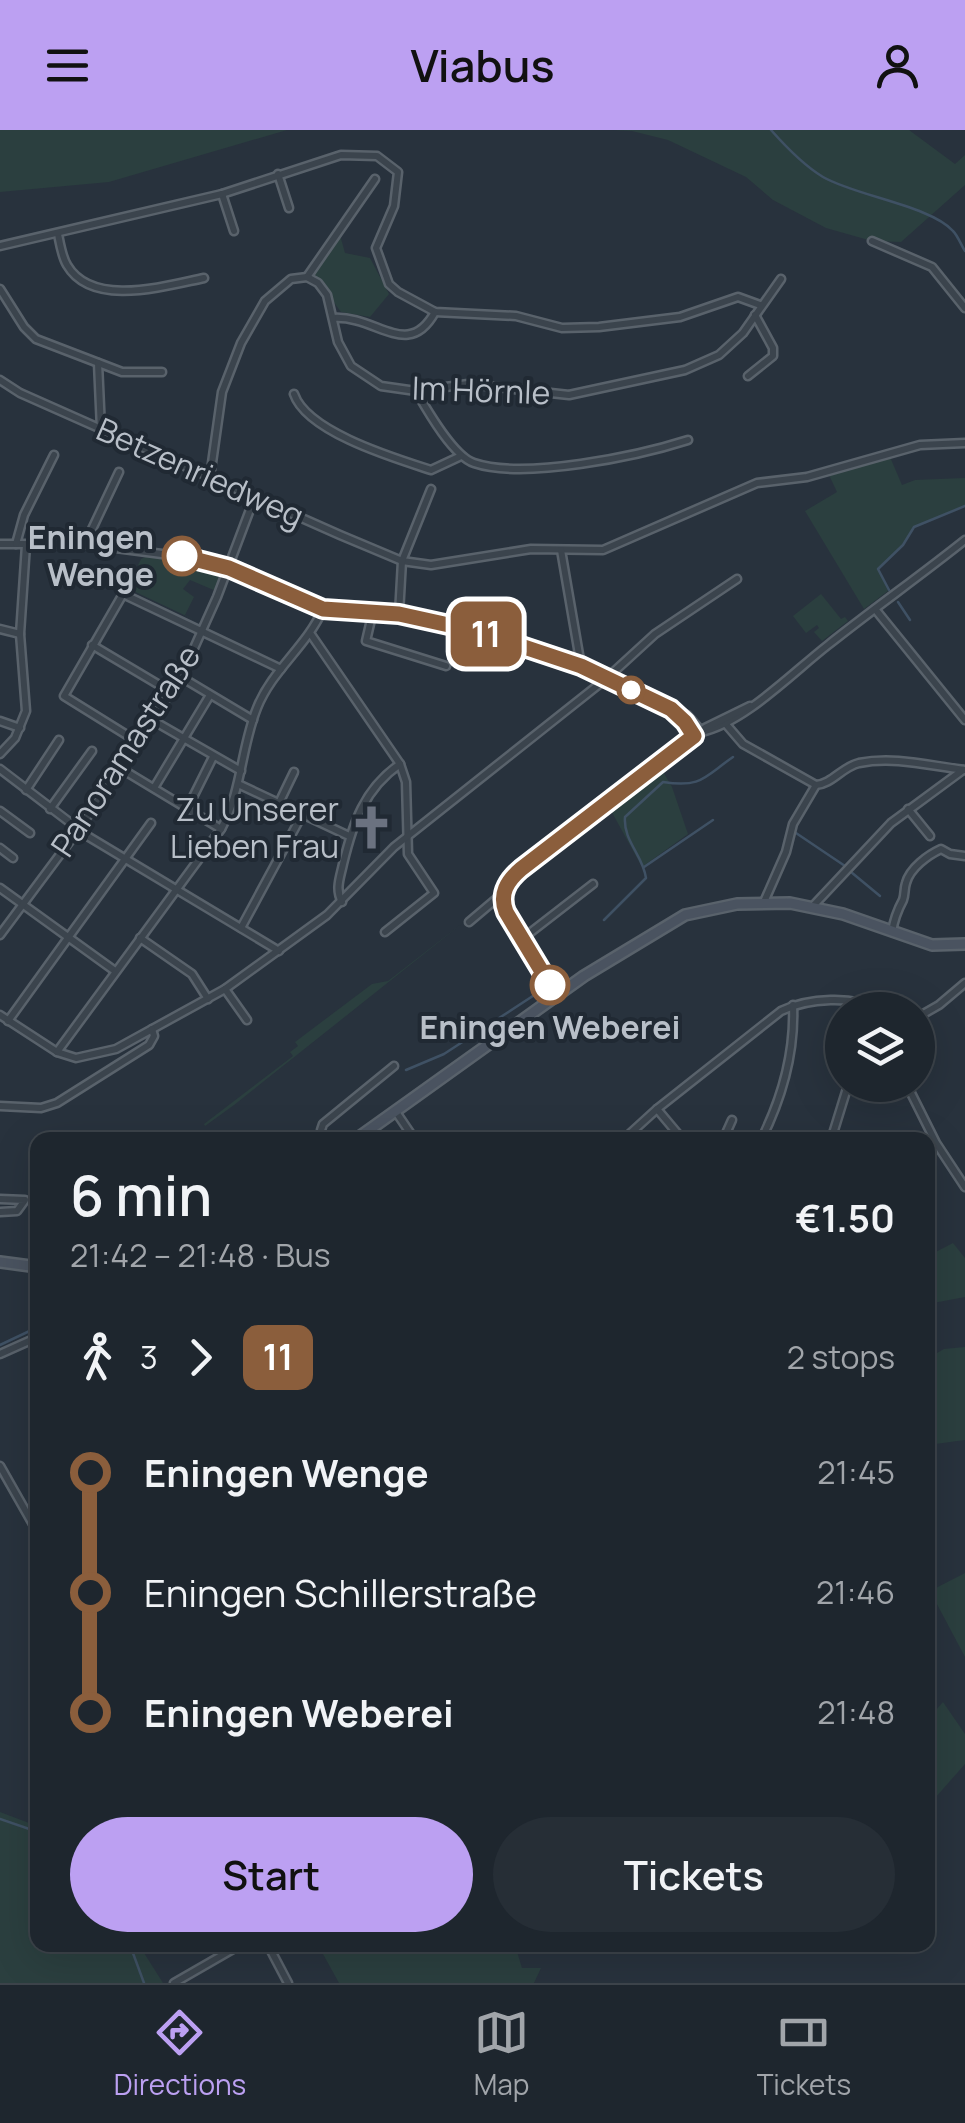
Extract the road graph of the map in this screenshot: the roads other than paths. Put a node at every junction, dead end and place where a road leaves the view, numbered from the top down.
1 (278, 174) junction
2 (375, 179) dead end
3 (222, 194) junction
4 (289, 208) dead end
5 (234, 231) dead end
6 (58, 234) junction
7 (872, 242) dead end
8 (0, 246) edge
9 (204, 278) dead end
10 (307, 278) junction
11 (780, 278) dead end
12 (0, 289) edge
13 (760, 304) junction
14 (965, 308) edge
15 (435, 312) junction
16 (755, 315) junction
17 (333, 318) junction
18 (98, 364) junction
19 (162, 372) dead end
20 (748, 376) dead end
21 (0, 380) edge
22 (416, 390) junction
23 (294, 394) dead end
24 (101, 429) junction
25 (688, 440) dead end
26 (965, 443) edge
27 (54, 455) dead end
28 (461, 456) junction
29 (119, 472) dead end
30 (210, 478) junction
31 (432, 489) dead end
32 (254, 499) junction
33 (965, 540) edge
34 (0, 544) edge
35 (16, 544) junction
36 (86, 544) junction
37 (26, 545) junction
38 (560, 550) junction
39 (402, 560) junction
40 (229, 568) junction
41 (737, 578) dead end
42 (323, 609) junction
43 (876, 610) junction
44 (373, 611) junction
45 (399, 614) junction
46 (0, 629) edge
47 (202, 630) junction
48 (310, 633) junction
49 (20, 634) junction
50 (92, 645) junction
51 (446, 666) dead end
52 (581, 666) junction
53 (281, 669) junction
54 (180, 677) junction
55 (607, 678) junction
56 (171, 692) junction
57 (210, 695) junction
58 (152, 720) junction
59 (253, 720) junction
60 (965, 720) edge
61 (0, 721) edge
62 (725, 722) junction
63 (20, 728) junction
64 (699, 733) junction
65 (59, 740) dead end
66 (182, 741) junction
67 (138, 742) junction
68 (92, 751) dead end
69 (0, 754) edge
70 (213, 756) junction
71 (400, 764) junction
72 (120, 768) junction
73 (0, 769) edge
74 (964, 770) edge
75 (241, 772) junction
76 (294, 772) dead end
77 (238, 784) junction
78 (816, 785) junction
79 (154, 788) junction
80 (26, 790) junction
81 (278, 803) junction
82 (50, 808) junction
83 (908, 808) junction
84 (188, 809) junction
85 (0, 810) edge
86 (302, 815) junction
87 (151, 823) dead end
88 (221, 829) junction
89 (79, 830) junction
90 (30, 833) dead end
91 (409, 835) junction
92 (349, 836) junction
93 (930, 836) dead end
94 (0, 848) edge
95 (965, 856) edge
96 (13, 858) dead end
97 (127, 860) junction
98 (593, 884) dead end
99 (0, 888) edge
100 (177, 890) junction
101 (503, 899) junction
102 (342, 902) junction
103 (764, 902) junction
104 (814, 905) junction
105 (22, 906) junction
106 (468, 922) dead end
107 (241, 928) junction
108 (385, 932) dead end
109 (892, 932) junction
110 (0, 935) edge
111 (140, 938) junction
112 (522, 939) junction
113 (68, 940) junction
114 (965, 948) edge
115 (280, 952) junction
116 (115, 971) junction
117 (965, 984) edge
118 (225, 989) junction
119 (557, 996) junction
120 (208, 999) junction
121 (825, 1002) edge
122 (793, 1005) junction
123 (935, 1005) edge
124 (0, 1015) edge
125 (247, 1020) dead end
126 (8, 1021) junction
127 (152, 1029) junction
128 (57, 1052) junction
129 (394, 1066) dead end
130 (843, 1102) edge
131 (915, 1102) edge
132 (0, 1106) edge
133 (656, 1109) junction
134 (396, 1112) junction
135 (732, 1120) dead end
136 (321, 1132) edge
137 (367, 1132) edge
138 (410, 1132) edge
139 (631, 1132) edge
140 (676, 1132) edge
141 (727, 1132) edge
142 (764, 1132) edge
143 (833, 1132) edge
144 (930, 1132) edge
145 (935, 1141) edge
146 (965, 1187) edge
147 (0, 1199) edge
148 (0, 1212) edge
149 (0, 1262) edge
150 (30, 1265) edge
151 (30, 1341) edge
152 (0, 1354) edge
153 (0, 1466) edge
154 (30, 1519) edge
155 (228, 1952) edge
156 (272, 1952) edge
157 (174, 1983) edge
158 (288, 1983) edge

1 - 3 street
1 - 4 street
1 - 15 street
2 - 10 street
3 - 5 street
3 - 6 street
6 - 8 street
6 - 9 street
7 - 14 street
10 - 17 street, Im Hörnle
10 - 30 street
11 - 13 street, Im Hörnle
12 - 18 street
13 - 15 street
13 - 16 street, Im Hörnle
15 - 17 street
16 - 20 street
16 - 22 street, Im Hörnle
17 - 22 street, Im Hörnle
18 - 19 street
18 - 24 street
21 - 24 street, Betzenriedweg
22 - 28 street
23 - 28 street
24 - 30 street, Betzenriedweg
25 - 28 street
26 - 38 street
27 - 35 street
29 - 36 street
30 - 32 street, Betzenriedweg
31 - 39 street
32 - 39 street, Betzenriedweg
32 - 40 street, Panoramastraße
33 - 43 street
34 - 35 street
35 - 37 street
36 - 37 street
36 - 40 street
37 - 49 street
38 - 39 street
38 - 52 street
39 - 45 street
40 - 42 street
40 - 47 street, Panoramastraße
41 - 55 street
42 - 44 street
42 - 48 street
43 - 60 street
43 - 62 street
44 - 45 street
44 - 51 street
45 - 52 street
46 - 49 street
47 - 50 street
47 - 53 street
47 - 54 street, Panoramastraße
48 - 53 street
48 - 71 street
49 - 63 street
50 - 56 street
50 - 67 street
52 - 55 street
53 - 59 street
54 - 56 street, Panoramastraße
54 - 57 street
55 - 64 street
55 - 91 street
56 - 58 street, Panoramastraße
57 - 59 street
57 - 66 street
58 - 66 street
58 - 67 street, Panoramastraße
59 - 75 street
61 - 63 street
62 - 64 street
62 - 78 street
63 - 69 street
64 - 101 street
65 - 80 street
66 - 70 street
66 - 79 street
67 - 72 street, Panoramastraße
68 - 82 street
70 - 75 street
70 - 84 street
71 - 91 street
71 - 92 street
72 - 79 street
72 - 89 street, Panoramastraße
73 - 80 street
74 - 78 street
74 - 83 street
75 - 77 street
76 - 81 street
77 - 81 street
77 - 88 street
78 - 103 street
79 - 84 street
80 - 82 street
81 - 86 street
82 - 89 street
83 - 93 street
83 - 104 street
84 - 88 street
85 - 90 street
86 - 92 street
86 - 107 street
87 - 97 street
88 - 100 street
89 - 97 street
89 - 105 street, Panoramastraße
91 - 102 street
91 - 108 street
92 - 102 street
94 - 96 street
95 - 109 street
97 - 100 street
97 - 113 street
98 - 112 street
99 - 105 street
100 - 107 street
100 - 111 street
101 - 106 street
101 - 112 street
102 - 115 street
103 - 104 main road
103 - 119 main road
104 - 109 main road
105 - 110 street, Panoramastraße
105 - 113 street
107 - 115 street
109 - 114 main road
111 - 116 street
111 - 120 street
112 - 119 street
113 - 116 street
113 - 126 street
115 - 118 street
116 - 128 street
117 - 123 street
118 - 120 street
118 - 125 street
119 - 134 main road
120 - 127 street
121 - 122 street
122 - 133 street
122 - 142 street
124 - 126 street
126 - 128 street
127 - 128 street
127 - 132 street
129 - 136 street
130 - 143 street
131 - 144 street
133 - 139 street
133 - 140 street
134 - 137 main road
134 - 138 street
135 - 141 street
145 - 146 street
147 - 148 street
149 - 150 main road
151 - 152 street
153 - 154 street
155 - 157 street
156 - 158 street

